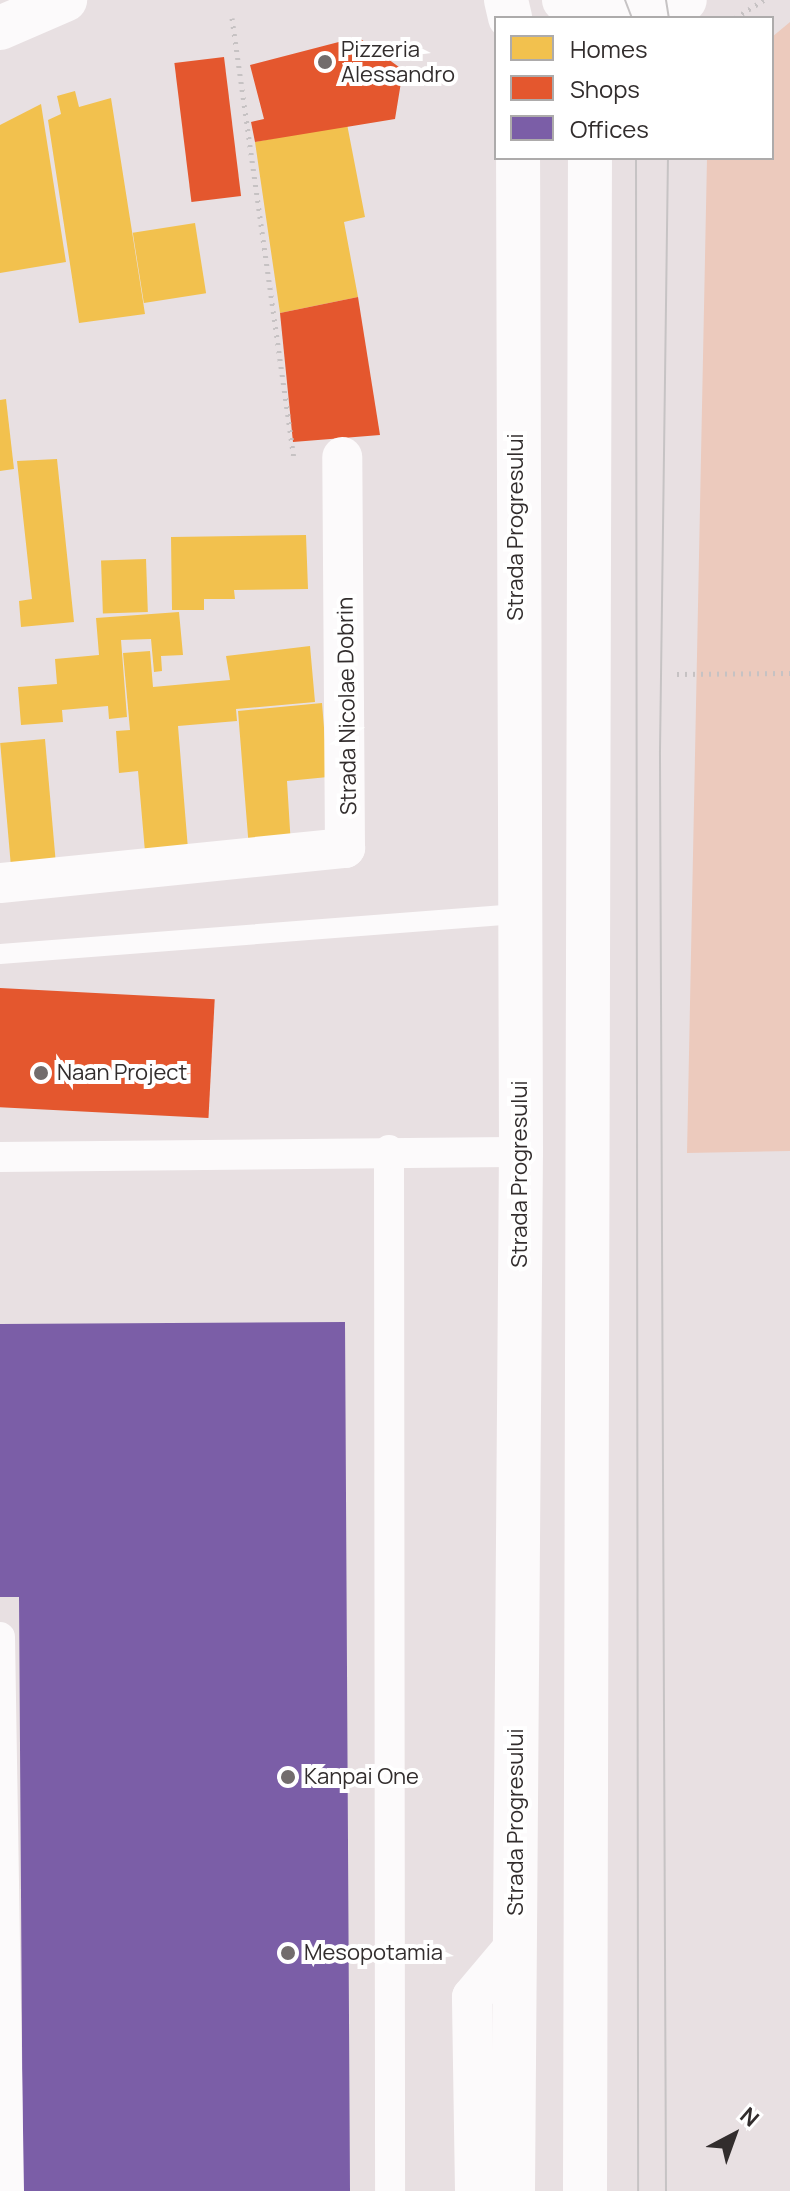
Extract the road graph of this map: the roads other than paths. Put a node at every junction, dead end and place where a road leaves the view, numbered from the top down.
1 (65, 0) edge
2 (564, 0) edge
3 (669, 8) edge
4 (0, 28) edge
5 (518, 160) edge
6 (590, 160) edge
7 (342, 457) road end
8 (0, 883) edge
9 (516, 914) junction
10 (0, 954) edge
11 (389, 1150) junction
12 (521, 1152) junction
13 (0, 1157) edge
14 (0, 1637) edge
15 (515, 1946) junction
16 (9, 2191) edge
17 (390, 2191) edge
18 (475, 2191) edge
19 (513, 2191) edge
20 (585, 2191) edge

1 - 4 main road
2 - 3 main road
5 - 9 main road, Strada Progresului
6 - 20 main road
7 - 8 street, Strada Nicolae Dobrin
9 - 10 lane
9 - 12 main road, Strada Progresului
11 - 12 street
11 - 13 street
11 - 17 street
12 - 15 main road, Strada Progresului
14 - 16 street
15 - 18 street
15 - 19 main road, Strada Progresului

